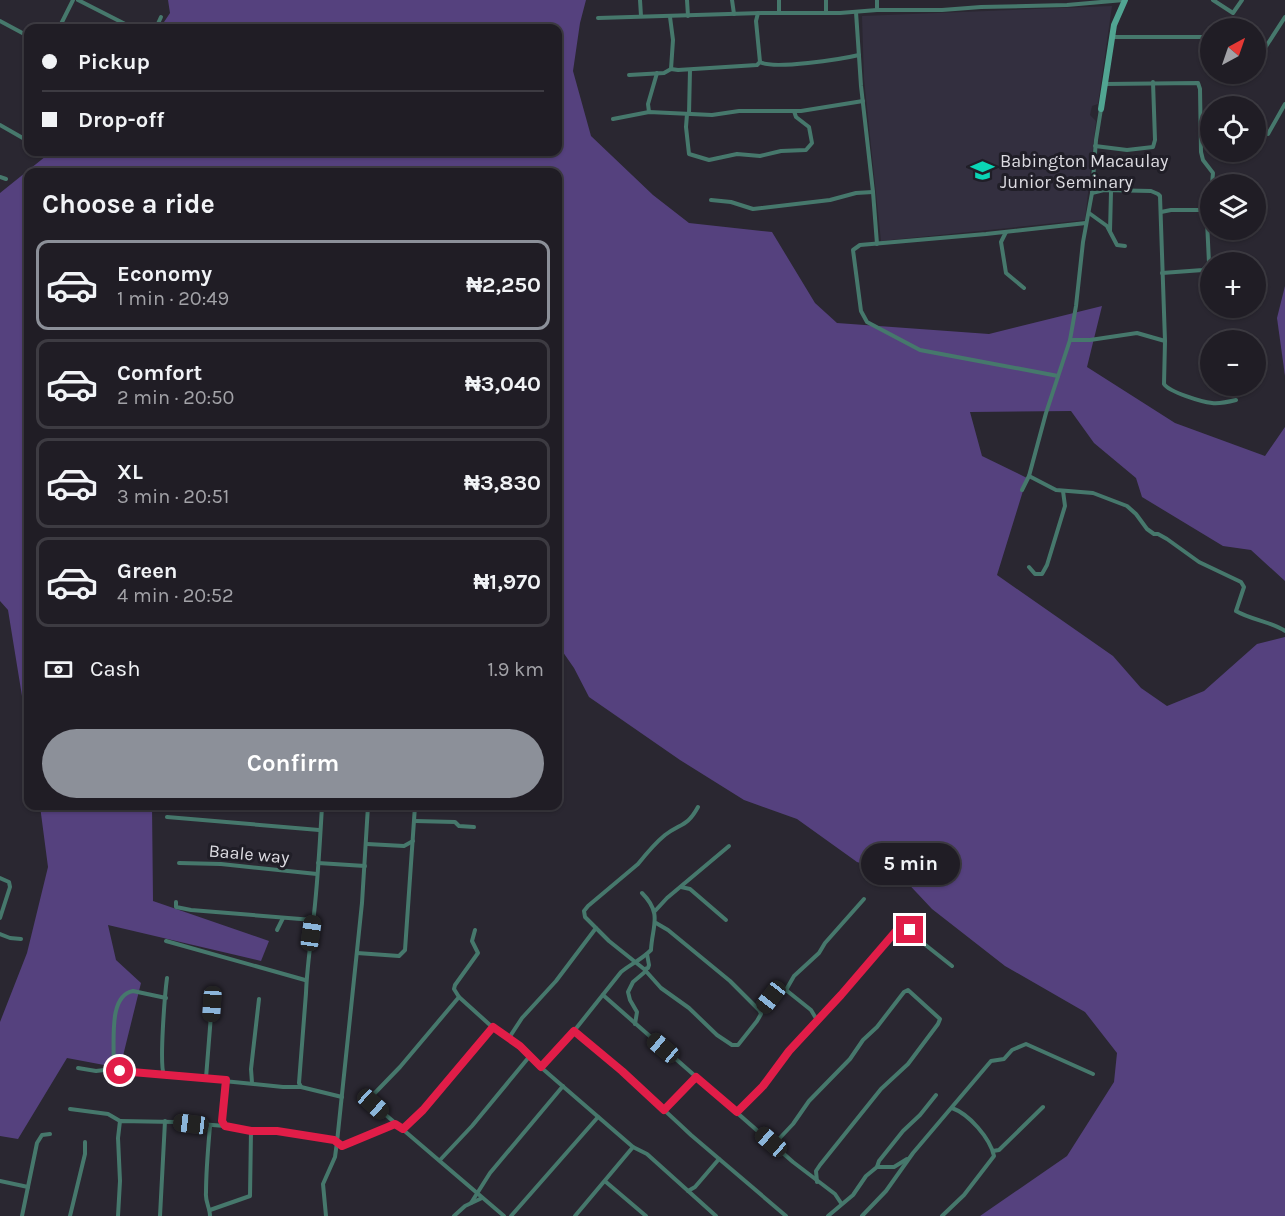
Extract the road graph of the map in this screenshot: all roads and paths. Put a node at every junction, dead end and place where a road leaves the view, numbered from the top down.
1 (76, 0) edge
2 (640, 0) edge
3 (687, 0) edge
4 (732, 0) edge
5 (779, 0) edge
6 (826, 0) edge
7 (877, 0) edge
8 (1125, 0) edge
9 (1213, 0) edge
10 (1242, 0) edge
11 (877, 10) junction
12 (779, 12) junction
13 (826, 12) junction
14 (856, 12) junction
15 (758, 13) junction
16 (734, 14) junction
17 (641, 16) junction
18 (670, 16) junction
19 (688, 16) junction
20 (161, 17) dead end
21 (1285, 17) edge
22 (598, 18) dead end
23 (0, 21) edge
24 (61, 24) edge
25 (125, 24) edge
26 (158, 24) edge
27 (24, 34) edge
28 (1113, 37) junction
29 (1200, 37) edge
30 (1266, 46) edge
31 (859, 55) junction
32 (760, 63) junction
33 (671, 69) junction
34 (690, 70) junction
35 (657, 73) junction
36 (629, 75) dead end
37 (1153, 82) junction
38 (1105, 84) junction
39 (863, 101) junction
40 (1285, 104) edge
41 (1101, 109) joint
42 (794, 111) junction
43 (649, 112) junction
44 (688, 114) junction
45 (613, 119) dead end
46 (0, 125) edge
47 (1268, 135) dead end
48 (24, 139) edge
49 (1095, 146) junction
50 (1213, 174) edge
51 (0, 177) edge
52 (6, 180) dead end
53 (1092, 182) junction
54 (1104, 190) junction
55 (873, 192) junction
56 (1111, 192) junction
57 (1092, 193) junction
58 (711, 200) dead end
59 (1200, 210) edge
60 (1161, 212) junction
61 (1088, 213) junction
62 (1086, 222) junction
63 (1006, 231) junction
64 (1110, 231) junction
65 (1208, 240) edge
66 (877, 244) junction
67 (1125, 246) dead end
68 (1162, 273) junction
69 (1024, 288) dead end
70 (1070, 340) junction
71 (1165, 341) junction
72 (1058, 376) junction
73 (1236, 400) dead end
74 (1029, 476) junction
75 (1022, 490) dead end
76 (1063, 491) junction
77 (1029, 567) dead end
78 (1285, 631) edge
79 (699, 807) dead end
80 (322, 810) edge
81 (368, 810) edge
82 (415, 810) edge
83 (168, 817) dead end
84 (415, 821) junction
85 (474, 827) dead end
86 (319, 830) junction
87 (413, 841) junction
88 (367, 844) junction
89 (404, 846) junction
90 (729, 846) dead end
91 (412, 852) junction
92 (179, 863) dead end
93 (318, 863) junction
94 (365, 866) junction
95 (317, 874) junction
96 (0, 878) edge
97 (680, 887) junction
98 (642, 893) dead end
99 (864, 899) dead end
100 (176, 902) dead end
101 (655, 911) junction
102 (0, 918) edge
103 (283, 918) junction
104 (313, 920) junction
105 (726, 920) dead end
106 (656, 925) junction
107 (596, 928) junction
108 (277, 930) dead end
109 (475, 930) dead end
110 (0, 934) edge
111 (21, 939) dead end
112 (166, 941) dead end
113 (357, 953) junction
114 (647, 954) junction
115 (636, 964) junction
116 (952, 966) dead end
117 (645, 970) junction
118 (167, 978) dead end
119 (305, 980) junction
120 (213, 990) dead end
121 (786, 990) junction
122 (603, 995) junction
123 (459, 997) junction
124 (166, 998) junction
125 (260, 999) dead end
126 (760, 1011) junction
127 (817, 1020) junction
128 (635, 1024) junction
129 (493, 1027) junction
130 (574, 1031) junction
131 (509, 1038) junction
132 (1058, 1049) dead end
133 (1052, 1055) junction
134 (529, 1057) junction
135 (541, 1067) junction
136 (78, 1068) dead end
137 (113, 1069) junction
138 (1093, 1074) dead end
139 (164, 1075) junction
140 (696, 1077) junction
141 (206, 1078) junction
142 (226, 1080) junction
143 (252, 1083) junction
144 (298, 1086) junction
145 (563, 1086) junction
146 (936, 1095) dead end
147 (343, 1096) junction
148 (1043, 1107) dead end
149 (70, 1108) dead end
150 (952, 1108) junction
151 (664, 1110) junction
152 (737, 1112) junction
153 (598, 1117) junction
154 (120, 1121) junction
155 (222, 1121) junction
156 (165, 1122) junction
157 (395, 1124) junction
158 (213, 1126) junction
159 (225, 1126) junction
160 (403, 1129) junction
161 (251, 1131) junction
162 (50, 1134) dead end
163 (777, 1141) junction
164 (85, 1142) dead end
165 (337, 1142) junction
166 (771, 1142) junction
167 (776, 1146) junction
168 (633, 1147) junction
169 (993, 1151) junction
170 (719, 1159) junction
171 (440, 1160) junction
172 (901, 1165) junction
173 (877, 1167) junction
174 (804, 1171) junction
175 (816, 1171) junction
176 (0, 1181) edge
177 (606, 1182) junction
178 (817, 1182) junction
179 (28, 1187) junction
180 (687, 1191) junction
181 (477, 1194) junction
182 (835, 1194) junction
183 (482, 1198) junction
184 (471, 1203) junction
185 (841, 1203) junction
186 (835, 1210) junction
187 (210, 1213) edge
188 (22, 1216) edge
189 (70, 1216) edge
190 (118, 1216) edge
191 (160, 1216) edge
192 (326, 1216) edge
193 (454, 1216) edge
194 (504, 1216) edge
195 (511, 1216) edge
196 (575, 1216) edge
197 (646, 1216) edge
198 (716, 1216) edge
199 (786, 1216) edge
200 (828, 1216) edge
201 (862, 1216) edge
202 (942, 1216) edge

1 - 24 street
1 - 25 street
2 - 17 street
3 - 19 street
4 - 16 street
5 - 12 street
6 - 13 street
7 - 11 street
8 - 11 street
8 - 28 street
9 - 10 street
11 - 14 street
12 - 13 street
12 - 15 street
13 - 14 street
14 - 31 street
15 - 16 street
15 - 32 street
16 - 19 street
17 - 18 street
17 - 22 street
18 - 19 street
18 - 33 street
20 - 26 street
21 - 30 street
23 - 27 street
28 - 29 street
28 - 38 street
31 - 32 street
31 - 39 street
32 - 34 street
33 - 34 street
33 - 35 street
34 - 44 street
35 - 36 street
35 - 43 street
37 - 38 street
37 - 49 street
37 - 50 street
38 - 41 street
39 - 42 street
39 - 55 street
40 - 47 street
41 - 49 street
42 - 44 street
42 - 44 street
43 - 44 street
43 - 45 street
46 - 48 street
49 - 53 street
51 - 52 street
53 - 54 street
53 - 57 street
54 - 56 street
54 - 57 street
55 - 58 street
55 - 66 street
56 - 60 street
56 - 64 street
57 - 61 street
59 - 60 street
60 - 68 street
61 - 62 street
61 - 64 street
62 - 63 street
62 - 70 street
63 - 66 street
63 - 69 street
64 - 67 street
65 - 68 street
66 - 72 street
68 - 71 street
70 - 71 street
70 - 72 street
71 - 73 street
72 - 74 street
74 - 75 street
74 - 76 street
76 - 77 street
76 - 78 street
79 - 107 street
80 - 86 street
81 - 88 street
82 - 84 street
83 - 86 street
84 - 85 street
84 - 87 street
86 - 93 street
87 - 89 street
87 - 91 street
88 - 89 street
88 - 94 street
89 - 91 street
90 - 97 street
91 - 113 street
92 - 95 street, Baale way
93 - 94 street
93 - 95 street
94 - 113 street
95 - 104 street
96 - 102 street
97 - 101 street
97 - 105 street
98 - 101 street
99 - 121 street
100 - 103 street
101 - 106 street
103 - 104 street
103 - 108 street
104 - 119 street
106 - 114 street
106 - 126 street
107 - 115 street
107 - 131 street
109 - 123 street
110 - 111 street
112 - 119 street
113 - 147 street
114 - 115 street
114 - 117 street
115 - 117 street
115 - 122 street
116 - 127 street
117 - 126 street
117 - 128 street
118 - 124 street
119 - 144 street
120 - 141 street
121 - 126 street
121 - 127 street
122 - 128 street
122 - 130 street
123 - 129 street
123 - 157 street
124 - 137 street
124 - 139 street
125 - 143 street
127 - 152 street
128 - 140 street
129 - 131 street
129 - 160 street
130 - 135 street
130 - 151 street
131 - 134 street
132 - 133 street
133 - 138 street
133 - 150 street
134 - 135 street
134 - 171 street
135 - 145 street
136 - 137 street
137 - 139 street
139 - 141 street
140 - 151 street
140 - 152 street
141 - 142 street
142 - 143 street
142 - 155 street
143 - 144 street
144 - 147 street
145 - 153 street
145 - 181 street
146 - 173 street
147 - 165 street
148 - 169 street
149 - 154 street
150 - 169 street
150 - 172 street
151 - 170 street
152 - 166 street
153 - 168 street
153 - 195 street
154 - 156 street
154 - 190 street
155 - 158 street
155 - 159 street
156 - 158 street
156 - 191 street
157 - 160 street
157 - 165 street
158 - 159 street
158 - 187 street
159 - 161 street
160 - 171 street
161 - 165 street
161 - 187 street
162 - 179 street
163 - 166 street
163 - 167 street
163 - 175 street
164 - 189 street
165 - 192 street
166 - 167 street
167 - 174 street
168 - 177 street
168 - 180 street
169 - 202 street
170 - 180 street
170 - 199 street
171 - 181 street
172 - 173 street
172 - 201 street
173 - 185 street
174 - 175 street
174 - 178 street
175 - 178 street
176 - 179 street
177 - 196 street
177 - 197 street
178 - 182 street
179 - 188 street
180 - 198 street
181 - 183 street
181 - 184 street
182 - 185 street
182 - 186 street
183 - 184 street
183 - 194 street
184 - 193 street
185 - 186 street
186 - 200 street

